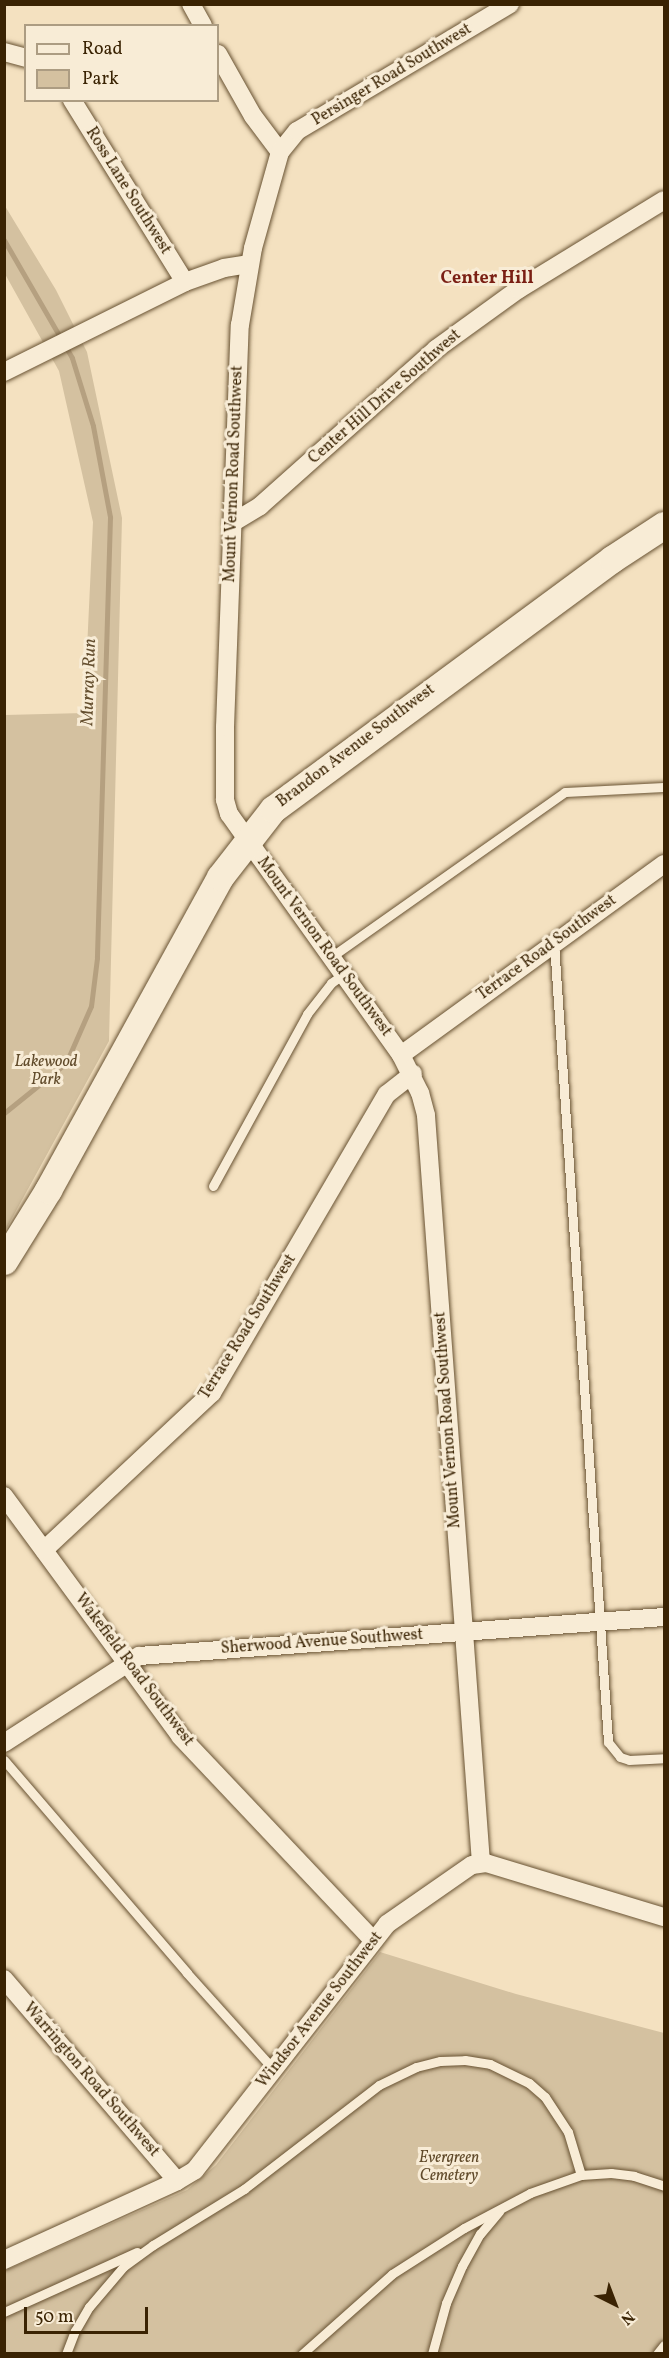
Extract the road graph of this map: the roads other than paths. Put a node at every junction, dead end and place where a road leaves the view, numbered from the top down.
1 (192, 4) edge
2 (510, 4) edge
3 (202, 24) edge
4 (4, 52) edge
5 (219, 56) edge
6 (24, 57) edge
7 (73, 102) edge
8 (280, 152) junction
9 (664, 200) edge
10 (250, 264) junction
11 (184, 282) junction
12 (4, 372) edge
13 (232, 523) junction
14 (664, 532) edge
15 (664, 788) edge
16 (247, 839) junction
17 (664, 864) edge
18 (554, 943) junction
19 (331, 957) junction
20 (344, 974) junction
21 (401, 1055) junction
22 (412, 1074) junction
23 (213, 1186) dead end
24 (4, 1261) edge
25 (4, 1496) edge
26 (44, 1550) junction
27 (664, 1617) edge
28 (601, 1622) junction
29 (462, 1632) junction
30 (126, 1662) junction
31 (4, 1743) edge
32 (664, 1758) edge
33 (4, 1760) edge
34 (481, 1863) junction
35 (664, 1917) edge
36 (373, 1940) junction
37 (4, 1979) edge
38 (274, 2070) junction
39 (581, 2175) junction
40 (177, 2181) junction
41 (664, 2186) edge
42 (501, 2208) junction
43 (153, 2245) junction
44 (4, 2259) edge
45 (4, 2312) edge
46 (664, 2345) edge
47 (66, 2354) edge
48 (302, 2354) edge
49 (432, 2354) edge
50 (657, 2354) edge

1 - 3 street
2 - 8 street, Persinger Road Southwest
4 - 6 street
5 - 8 street
7 - 11 street, Ross Lane Southwest
8 - 10 street, Mount Vernon Road Southwest
9 - 13 street, Center Hill Drive Southwest
10 - 11 street
10 - 13 street, Mount Vernon Road Southwest
11 - 12 street
13 - 16 street, Mount Vernon Road Southwest
14 - 16 main road, Brandon Avenue Southwest
15 - 19 lane
16 - 19 street, Mount Vernon Road Southwest
16 - 24 main road, Brandon Avenue Southwest
17 - 18 street, Terrace Road Southwest
18 - 21 street, Terrace Road Southwest
18 - 28 lane
19 - 20 street, Mount Vernon Road Southwest
20 - 21 street, Mount Vernon Road Southwest
20 - 23 lane
21 - 22 street, Mount Vernon Road Southwest
22 - 26 street, Terrace Road Southwest
22 - 29 street, Mount Vernon Road Southwest
25 - 26 street, Wakefield Road Southwest
26 - 30 street, Wakefield Road Southwest
27 - 28 street, Sherwood Avenue Southwest
28 - 29 street, Sherwood Avenue Southwest
28 - 32 lane
29 - 30 street, Sherwood Avenue Southwest
29 - 34 street, Mount Vernon Road Southwest
30 - 31 street, Sherwood Avenue Southwest
30 - 36 street, Wakefield Road Southwest
33 - 38 lane
34 - 35 street
34 - 36 street, Windsor Avenue Southwest
36 - 38 street, Windsor Avenue Southwest
37 - 40 street, Warrington Road Southwest
38 - 40 street, Windsor Avenue Southwest
39 - 41 lane
39 - 42 lane
39 - 43 lane
40 - 44 street, Windsor Avenue Southwest
42 - 48 lane
42 - 49 lane
43 - 45 lane
43 - 47 lane
46 - 50 lane

